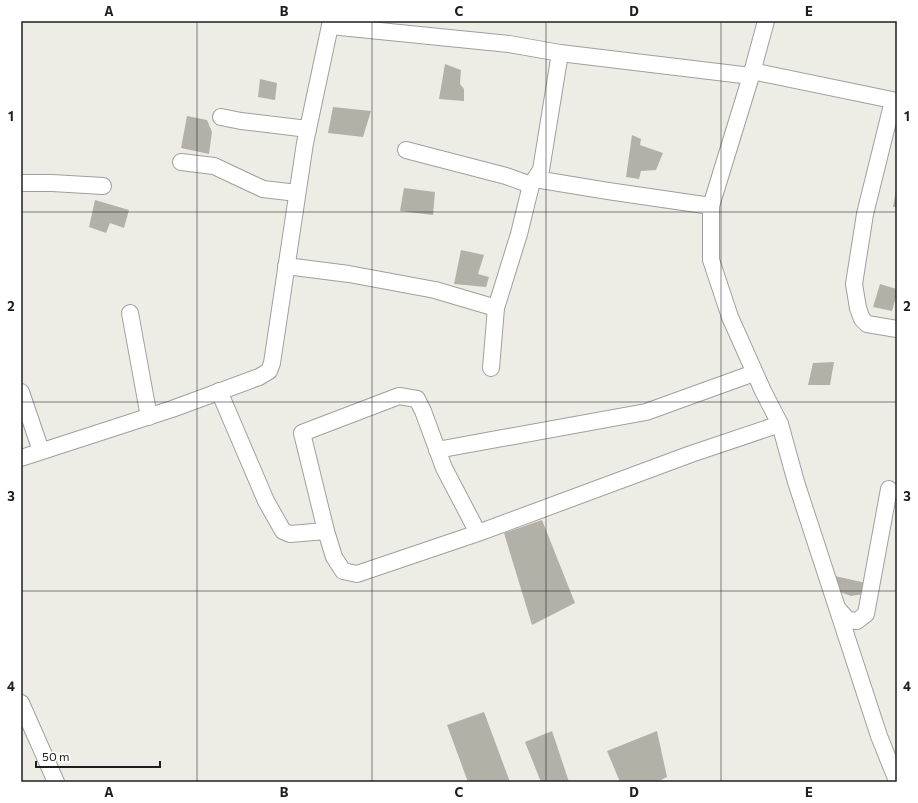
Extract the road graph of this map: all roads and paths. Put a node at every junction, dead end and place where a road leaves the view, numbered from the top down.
1 (766, 21) edge
2 (331, 23) edge
3 (560, 53) junction
4 (752, 73) junction
5 (895, 101) edge
6 (221, 117) dead end
7 (308, 129) junction
8 (406, 150) dead end
9 (180, 162) dead end
10 (533, 182) junction
11 (21, 183) edge
12 (103, 186) dead end
13 (297, 193) junction
14 (711, 206) junction
15 (286, 266) junction
16 (496, 308) junction
17 (130, 314) dead end
18 (897, 329) edge
19 (491, 368) dead end
20 (754, 373) junction
21 (220, 391) junction
22 (21, 392) edge
23 (149, 417) junction
24 (780, 424) junction
25 (437, 450) junction
26 (41, 451) junction
27 (21, 458) edge
28 (889, 489) dead end
29 (326, 531) junction
30 (478, 533) junction
31 (839, 610) junction
32 (21, 703) edge
33 (897, 781) edge
34 (56, 782) edge

1 - 4 street
2 - 3 street
2 - 7 street
3 - 4 street
3 - 10 street
4 - 5 street
4 - 14 street
5 - 18 street
6 - 7 street
7 - 13 street
8 - 10 street
9 - 13 street
10 - 14 street
10 - 16 street
11 - 12 street
13 - 15 street
14 - 20 street
15 - 16 street
15 - 21 street
16 - 19 street
17 - 23 street
20 - 24 street
20 - 25 street
21 - 23 street
21 - 29 street
22 - 26 street
23 - 26 street
24 - 30 street
24 - 31 street
25 - 29 street
25 - 30 street
26 - 27 street
28 - 31 street
29 - 30 street
31 - 33 street
32 - 34 street

